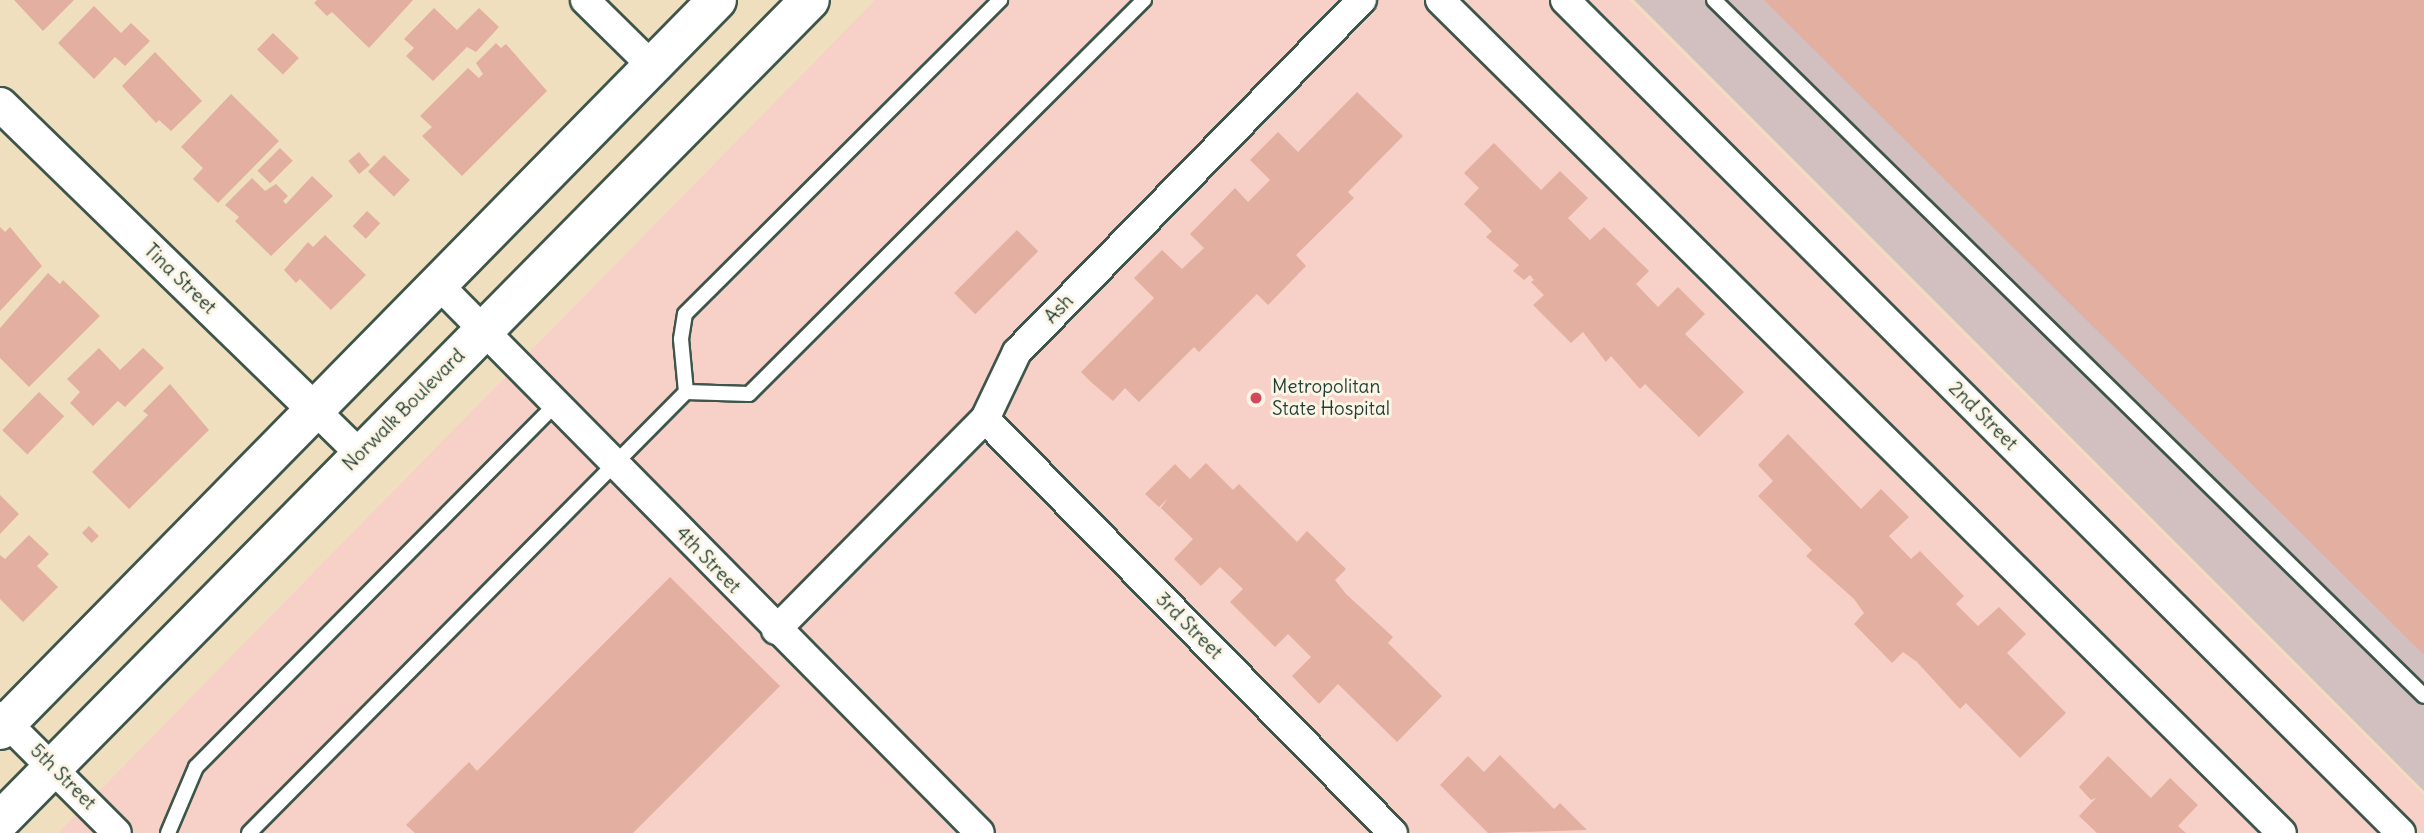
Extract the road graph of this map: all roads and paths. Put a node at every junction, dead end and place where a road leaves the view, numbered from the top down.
1 (585, 0) edge
2 (718, 0) edge
3 (810, 0) edge
4 (1000, 0) edge
5 (1143, 0) edge
6 (1362, 0) edge
7 (1440, 0) edge
8 (1565, 0) edge
9 (1714, 0) edge
10 (652, 66) junction
11 (0, 104) edge
12 (438, 284) junction
13 (484, 330) junction
14 (686, 392) junction
15 (556, 404) junction
16 (314, 409) junction
17 (985, 419) junction
18 (360, 454) junction
19 (614, 464) junction
20 (776, 630) junction
21 (2424, 696) edge
22 (2, 723) edge
23 (54, 768) junction
24 (0, 821) edge
25 (117, 833) edge
26 (168, 833) edge
27 (249, 833) edge
28 (980, 833) edge
29 (1393, 833) edge
30 (2282, 833) edge
31 (2401, 833) edge

1 - 10 street
2 - 10 main road
3 - 13 main road, Norwalk Boulevard
4 - 14 lane
5 - 14 lane
6 - 17 street, Ash
7 - 30 street
8 - 31 street, 2nd Street
9 - 21 lane
10 - 12 main road
11 - 16 street, Tina Street
12 - 13 street, 4th Street
12 - 16 main road
13 - 15 street, 4th Street
13 - 18 main road, Norwalk Boulevard
14 - 19 lane
15 - 19 street, 4th Street
15 - 26 lane
16 - 18 street, Tina Street
16 - 22 main road
17 - 20 street, Ash
17 - 29 street, 3rd Street
18 - 23 main road, Norwalk Boulevard
19 - 20 street, 4th Street
19 - 27 lane
20 - 28 street, 4th Street
22 - 23 street, 5th Street
23 - 24 main road, Norwalk Boulevard
23 - 25 street, 5th Street

